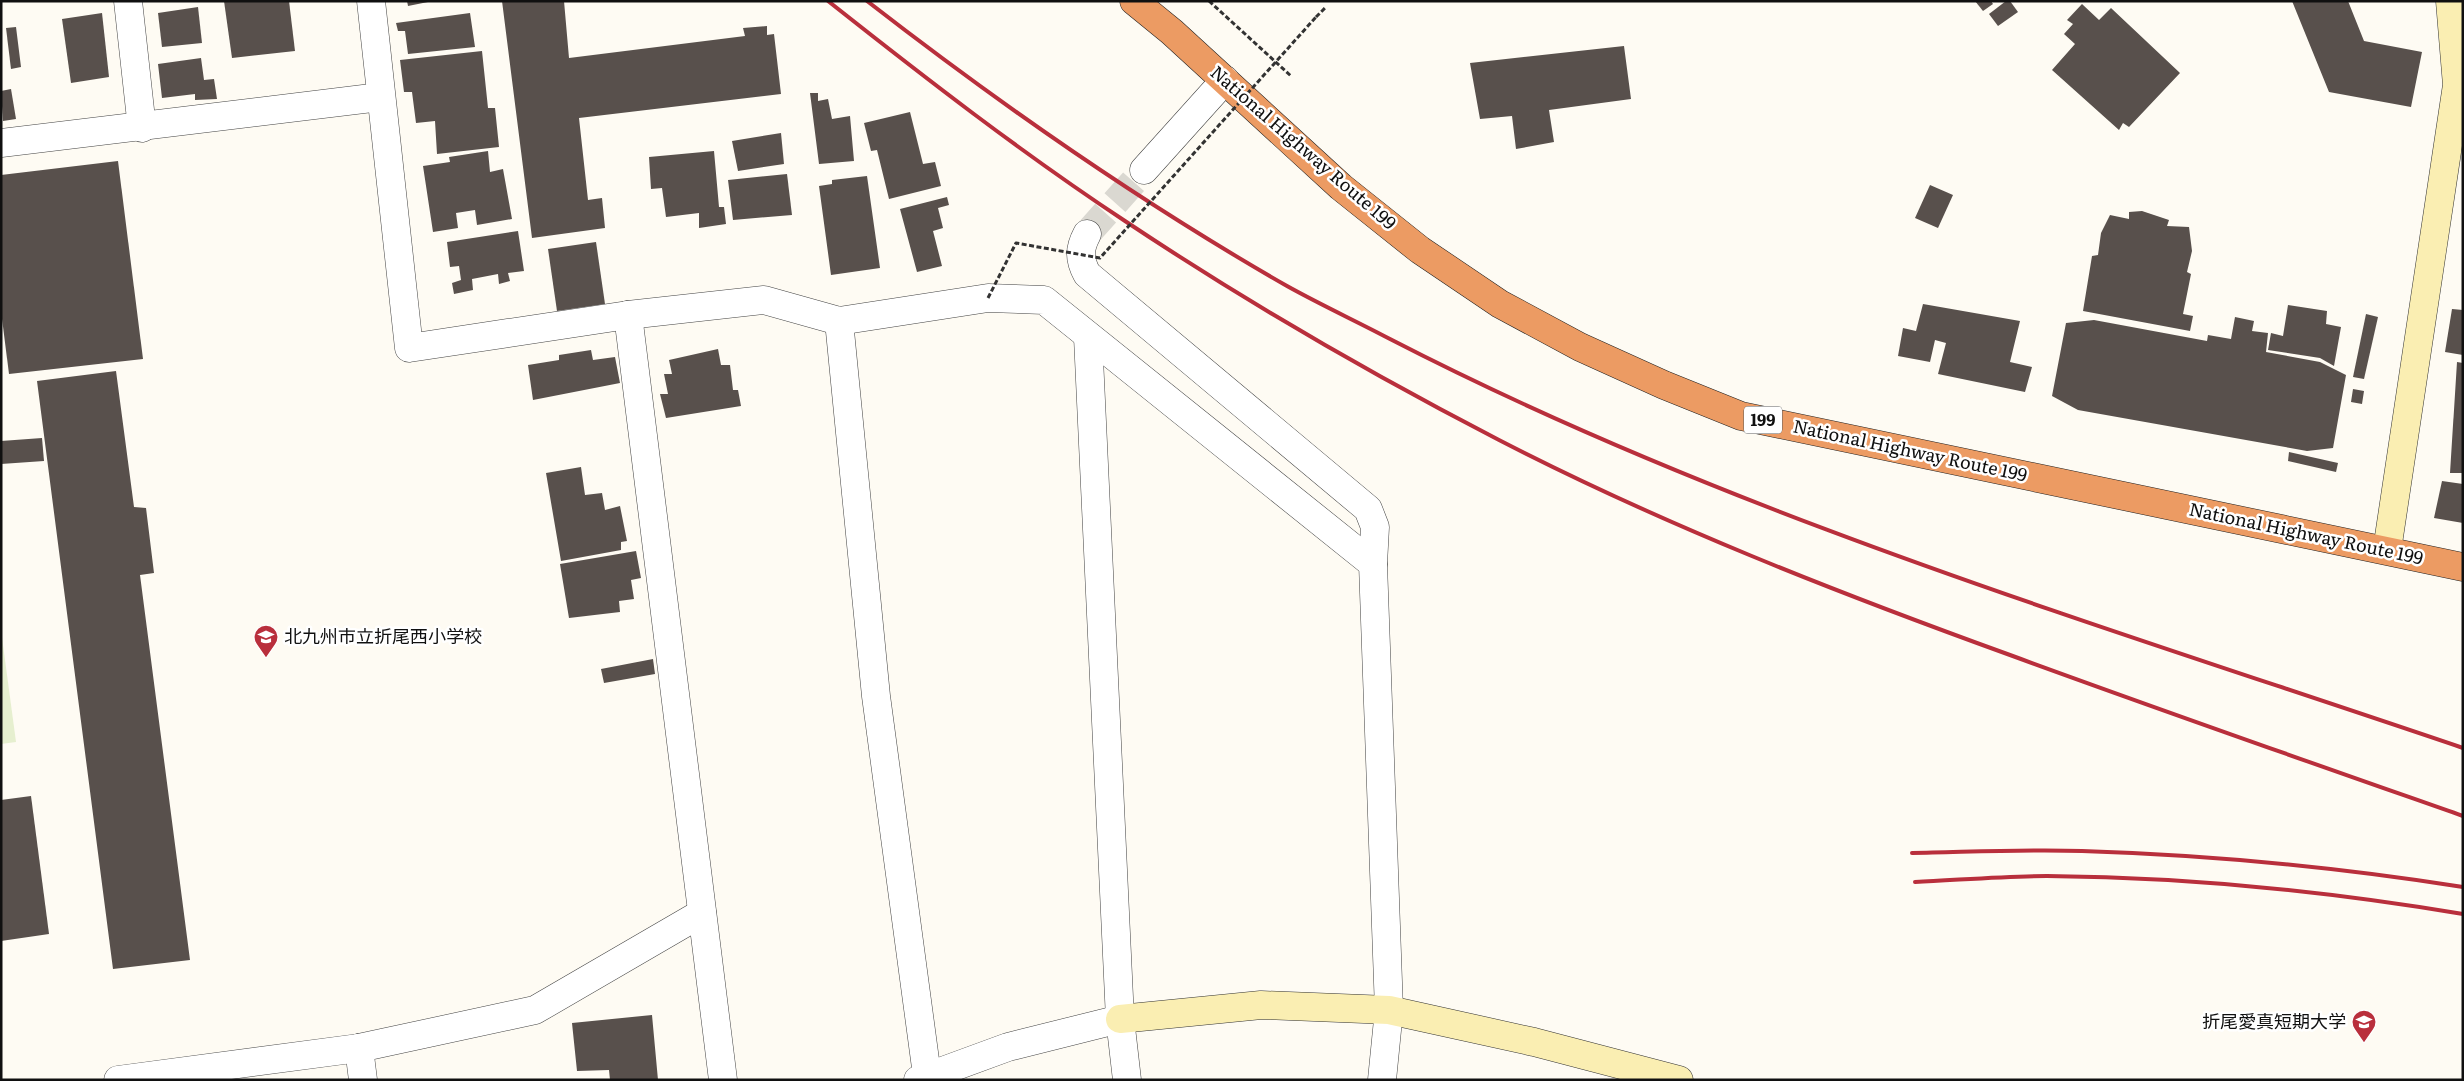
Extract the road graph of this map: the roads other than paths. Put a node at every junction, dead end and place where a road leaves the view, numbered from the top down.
1 (128, 1) edge
2 (371, 1) edge
3 (2450, 1) edge
4 (1137, 3) edge
5 (1225, 80) junction
6 (380, 97) junction
7 (142, 128) junction
8 (1, 143) edge
9 (1144, 170) tunnel mouth
10 (1087, 234) tunnel mouth
11 (628, 315) junction
12 (839, 321) junction
13 (1088, 337) junction
14 (2387, 550) junction
15 (1373, 564) junction
16 (2463, 566) edge
17 (702, 913) junction
18 (1389, 1010) junction
19 (1120, 1019) junction
20 (359, 1048) junction
21 (922, 1077) edge
22 (118, 1080) edge
23 (363, 1080) edge
24 (723, 1080) edge
25 (1127, 1080) edge
26 (1382, 1080) edge
27 (1679, 1080) edge

1 - 7 street
2 - 6 street
3 - 14 street
4 - 5 highway, National Highway Route 199 / 199
5 - 9 street
5 - 14 highway, National Highway Route 199 / 199
6 - 7 street
6 - 11 street
7 - 8 street
10 - 15 street
11 - 12 street
11 - 17 street
12 - 13 street
12 - 21 street
13 - 15 street
13 - 19 street
14 - 16 highway, National Highway Route 199 / 199
15 - 18 street
17 - 20 street
17 - 24 street
18 - 19 street
18 - 26 street
18 - 27 street
19 - 21 street
19 - 25 street
20 - 22 street
20 - 23 street

